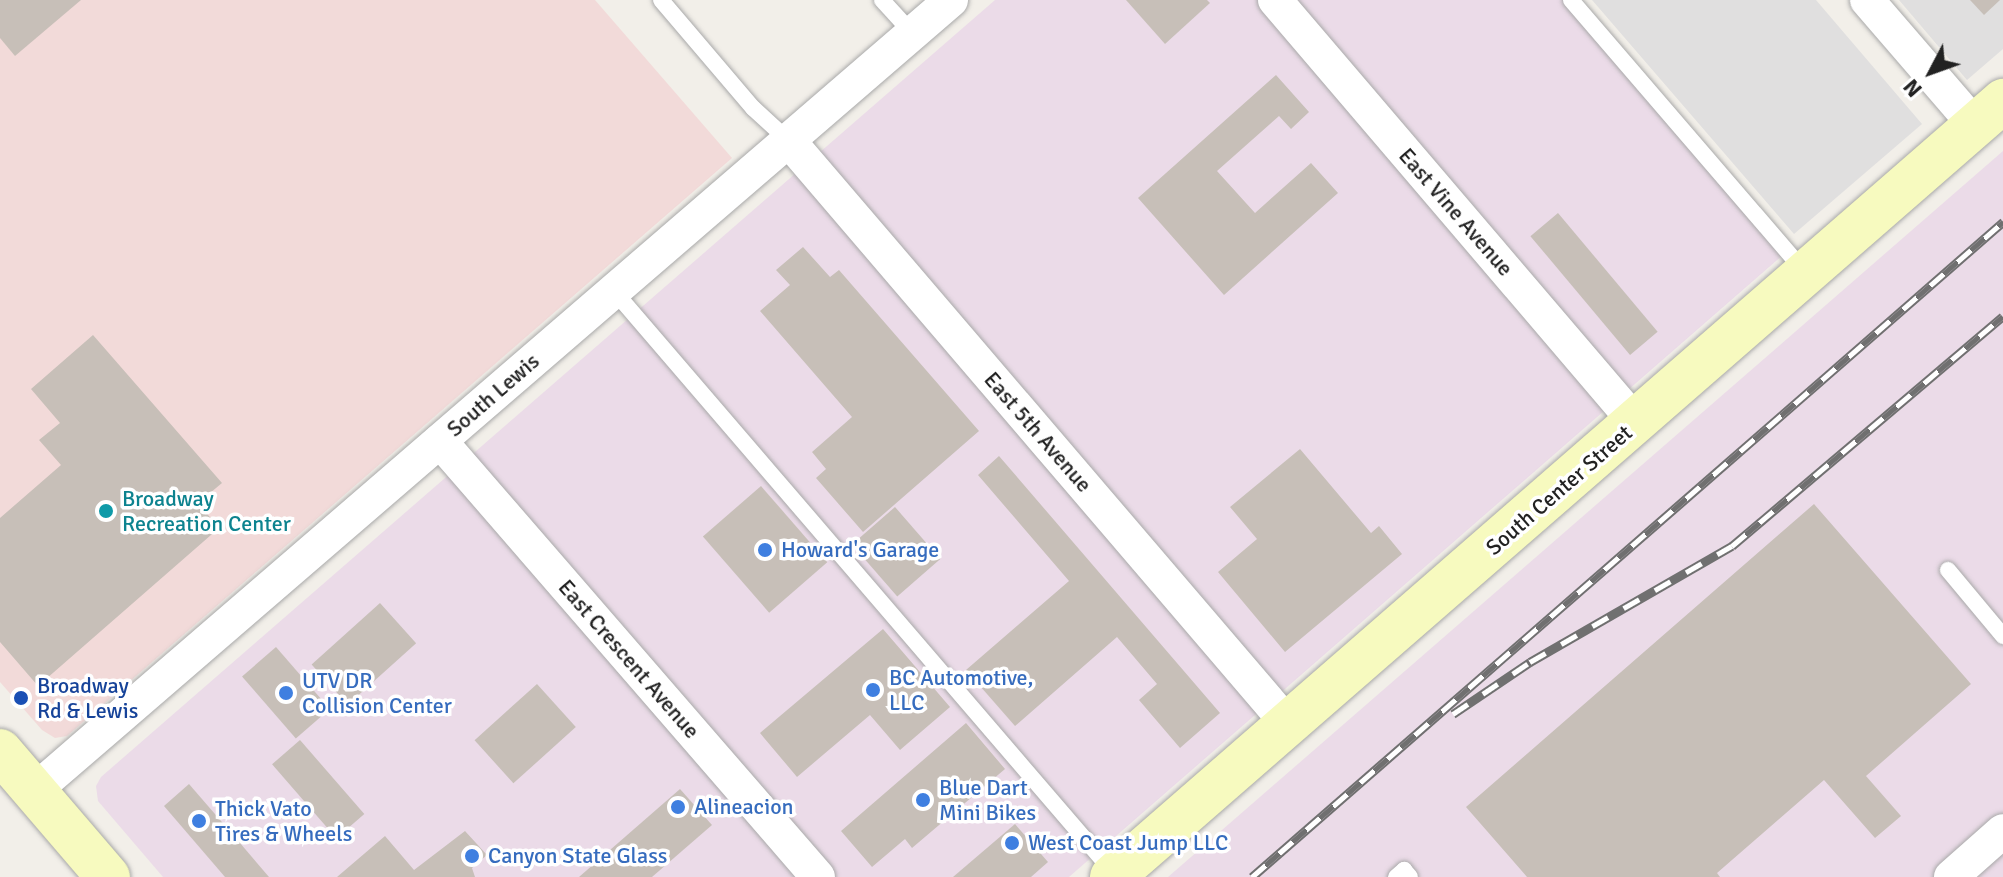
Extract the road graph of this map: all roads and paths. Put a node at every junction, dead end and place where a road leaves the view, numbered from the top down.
1 (661, 0) edge
2 (882, 0) edge
3 (951, 0) edge
4 (1275, 0) edge
5 (1571, 0) edge
6 (1867, 0) edge
7 (913, 34) junction
8 (1989, 113) edge
9 (789, 141) junction
10 (1805, 273) junction
11 (614, 291) junction
12 (1637, 424) junction
13 (440, 441) junction
14 (1948, 570) dead end
15 (2003, 636) edge
16 (1287, 723) junction
17 (0, 751) edge
18 (34, 791) junction
19 (2003, 831) edge
20 (1114, 876) edge
21 (108, 877) edge
22 (818, 877) edge
23 (1396, 877) edge
24 (1410, 877) edge
25 (1951, 877) edge

1 - 9 lane
2 - 7 lane
3 - 7 street, South Lewis
4 - 12 street, East Vine Avenue
5 - 10 lane
6 - 8 street
7 - 9 street, South Lewis
8 - 10 street, South Center Street
9 - 11 street, South Lewis
9 - 16 street, East 5th Avenue
10 - 12 street, South Center Street
11 - 13 street, South Lewis
11 - 20 lane
12 - 16 street, South Center Street
13 - 18 street, South Lewis
13 - 22 street, East Crescent Avenue
14 - 15 lane
16 - 20 street, South Center Street
17 - 18 street
18 - 21 street
19 - 25 street
23 - 24 lane

